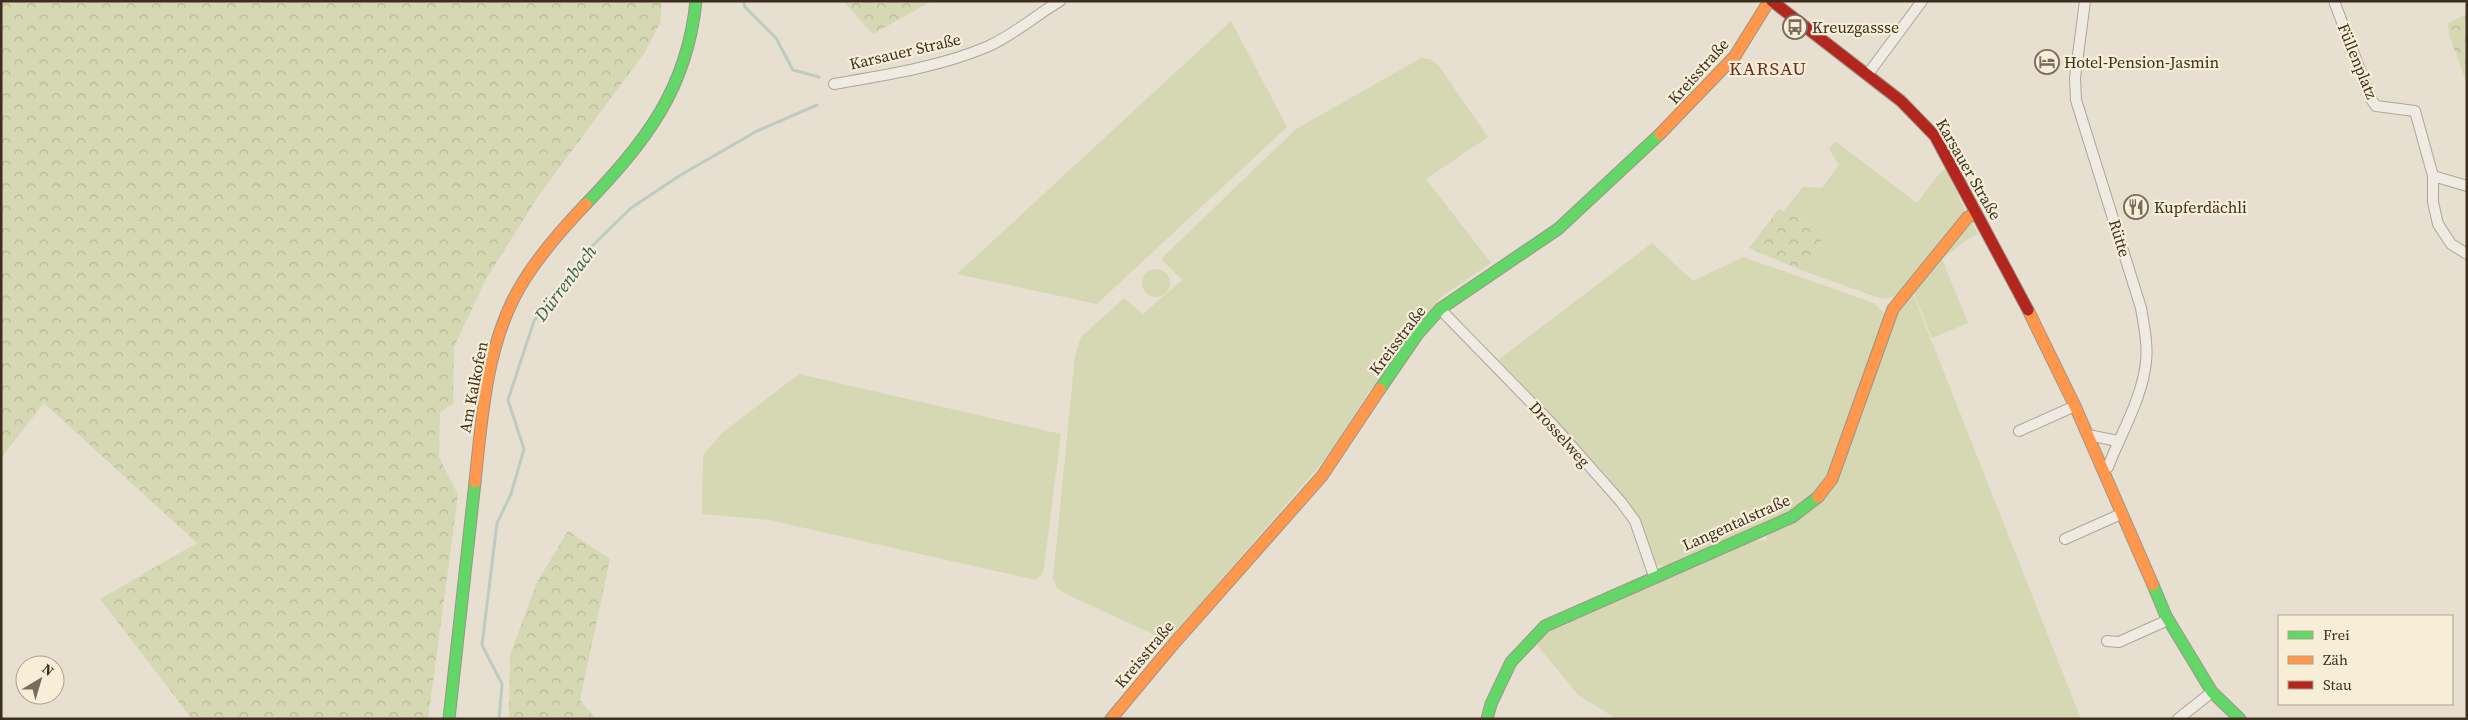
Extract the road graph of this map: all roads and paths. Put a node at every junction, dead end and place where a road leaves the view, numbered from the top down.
1 (696, 1) edge
2 (1060, 1) edge
3 (1770, 1) edge
4 (1922, 1) edge
5 (2085, 1) edge
6 (2334, 1) edge
7 (1868, 74) junction
8 (834, 84) dead end
9 (2432, 176) junction
10 (2467, 186) edge
11 (1976, 212) junction
12 (2467, 254) edge
13 (1440, 309) junction
14 (2075, 406) junction
15 (2019, 431) dead end
16 (2088, 435) junction
17 (2118, 441) junction
18 (2104, 470) junction
19 (2121, 514) junction
20 (2065, 539) dead end
21 (1654, 576) junction
22 (2168, 620) junction
23 (2108, 641) dead end
24 (2212, 692) junction
25 (449, 719) edge
26 (1111, 719) edge
27 (1487, 719) edge
28 (2178, 719) edge
29 (2240, 719) edge

1 - 25 street, Am Kalkofen
2 - 8 street, Karsauer Straße
3 - 7 street, Karsauer Straße
3 - 13 street, Kreisstraße
4 - 7 street
5 - 17 street, Rütte
6 - 9 street, Füllenplatz
7 - 11 street, Karsauer Straße
9 - 10 street
9 - 12 street, Füllenplatz
11 - 14 street, Karsauer Straße
11 - 21 street, Langentalstraße
13 - 21 street, Drosselweg
13 - 26 street, Kreisstraße
14 - 15 street
14 - 16 street, Karsauer Straße
16 - 17 street
16 - 18 street, Karsauer Straße
17 - 18 street, Rütte
18 - 19 street, Karsauer Straße
19 - 20 street
19 - 22 street, Karsauer Straße
21 - 27 street, Langentalstraße
22 - 23 street
22 - 24 street, Karsauer Straße
24 - 28 street
24 - 29 street, Karsauer Straße

